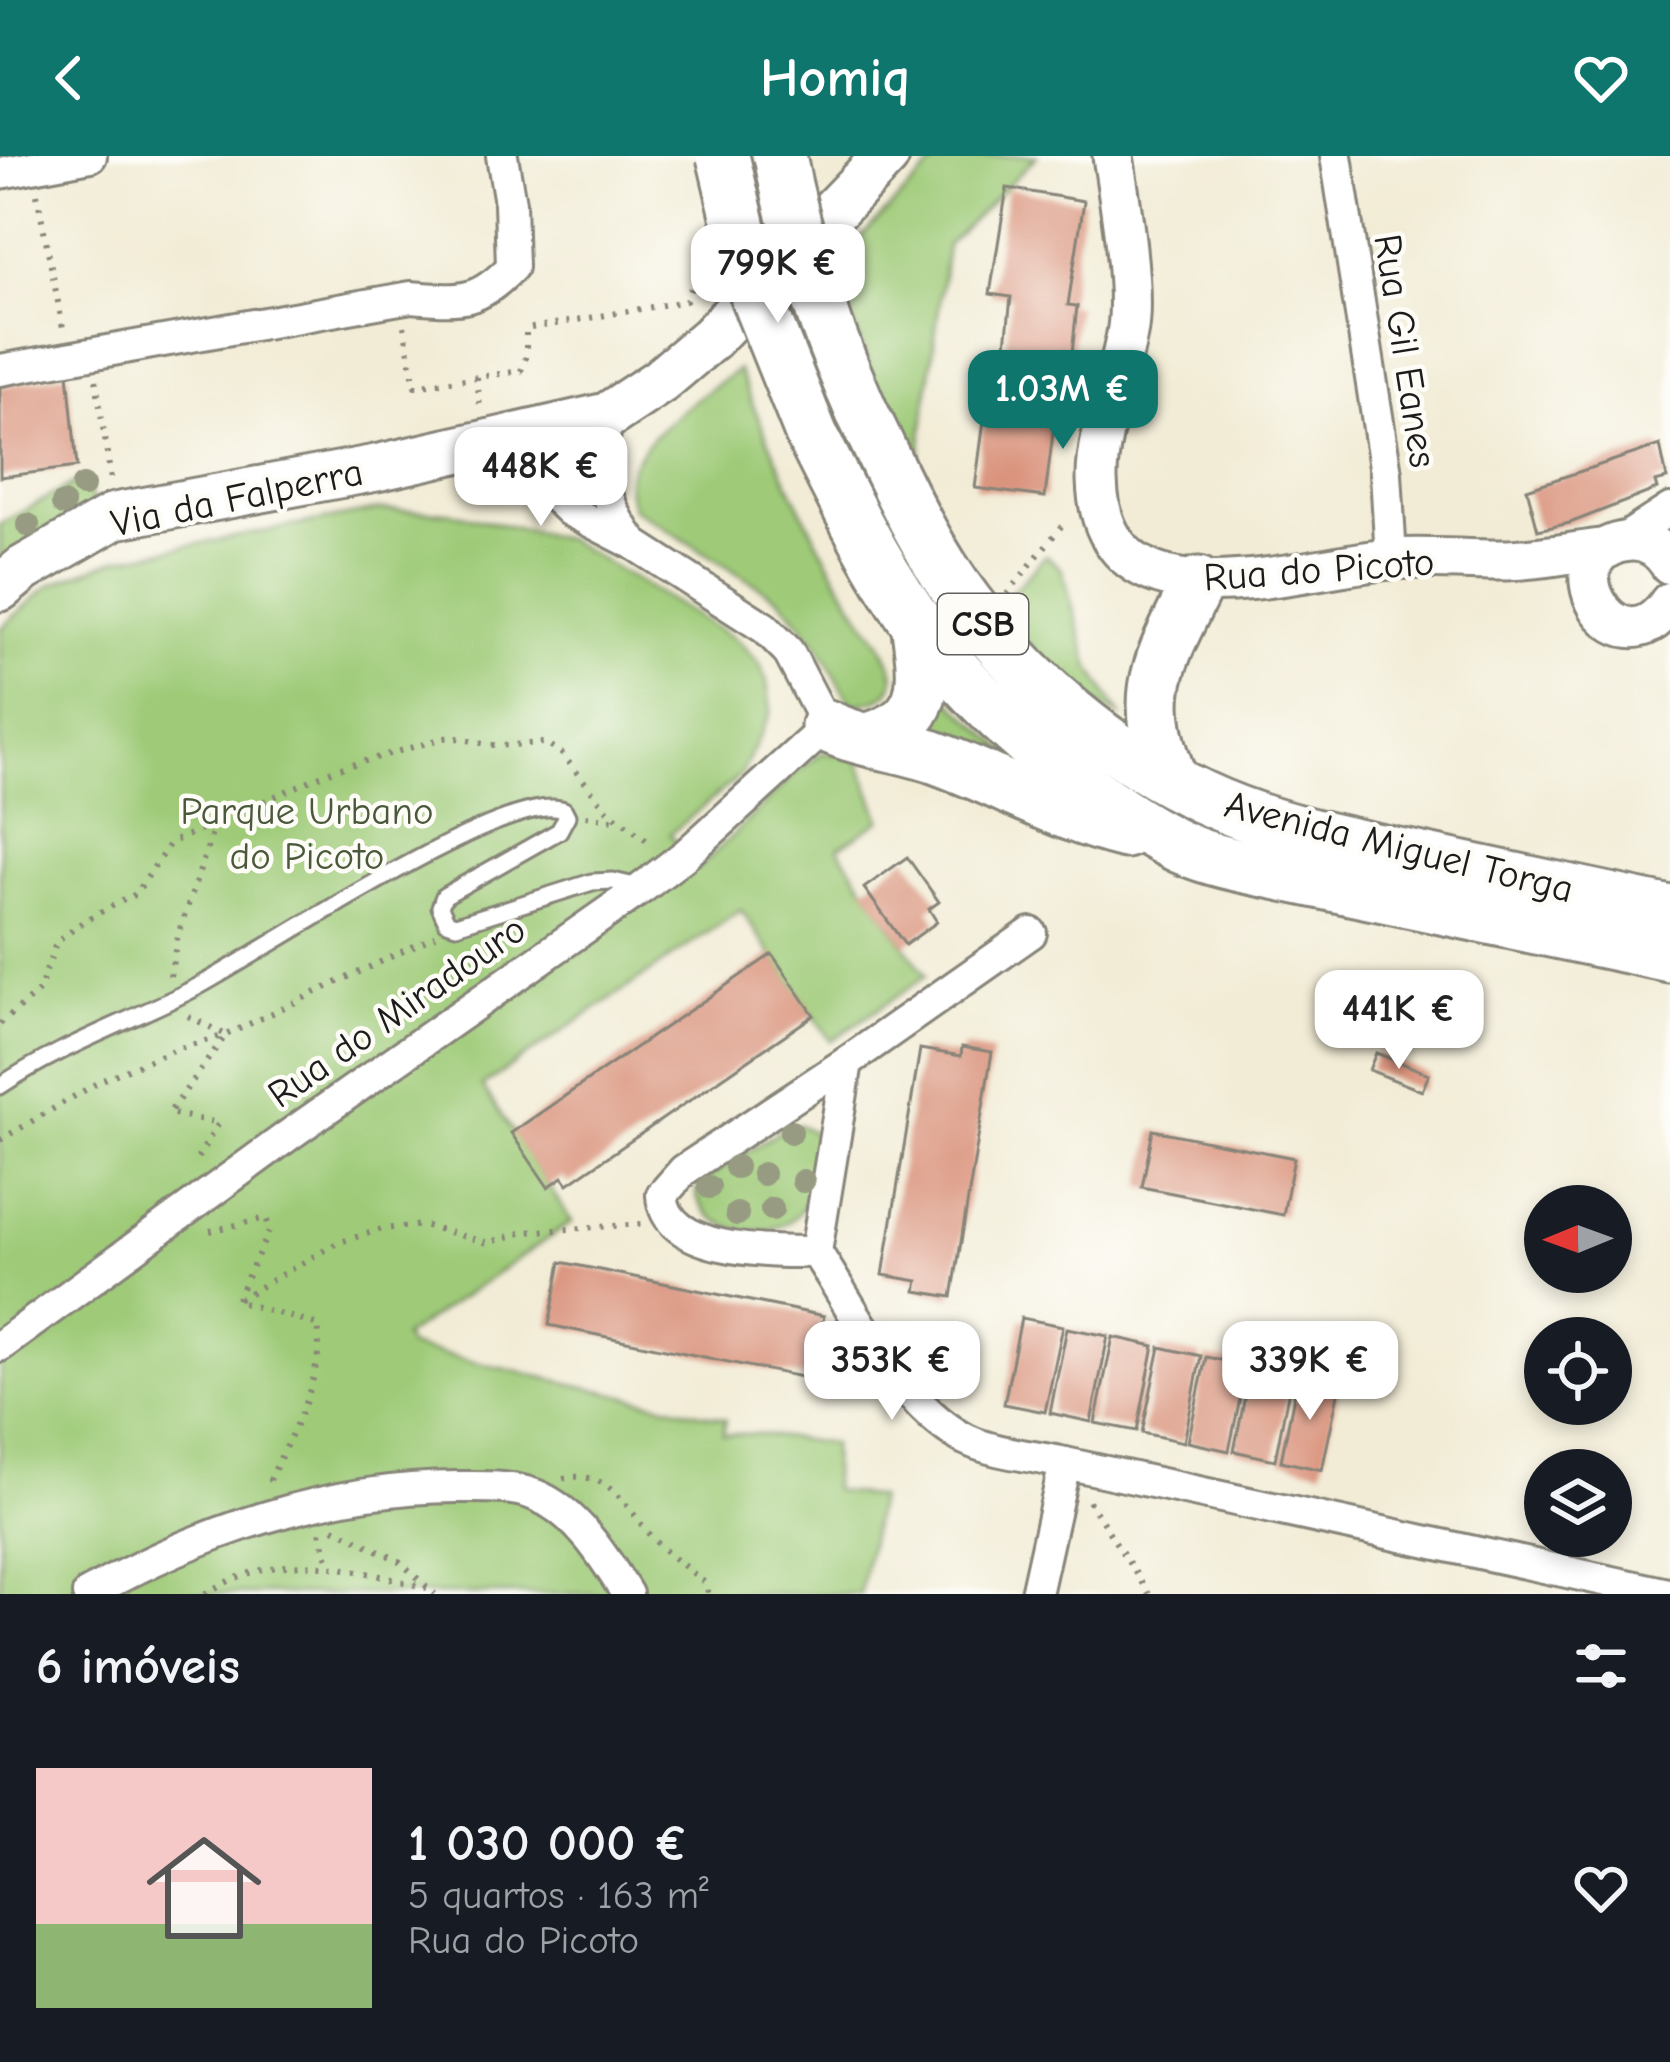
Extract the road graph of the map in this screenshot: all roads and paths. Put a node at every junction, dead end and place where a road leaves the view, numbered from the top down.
1 (91, 156) edge
2 (502, 156) edge
3 (723, 156) edge
4 (780, 156) edge
5 (886, 156) edge
6 (1097, 156) edge
7 (1113, 156) edge
8 (1336, 156) edge
9 (31, 161) edge
10 (0, 173) edge
11 (1122, 210) junction
12 (714, 263) dead end
13 (393, 317) dead end
14 (69, 358) junction
15 (0, 370) edge
16 (477, 377) junction
17 (607, 416) junction
18 (103, 425) dead end
19 (496, 432) junction
20 (111, 482) dead end
21 (1670, 509) edge
22 (1063, 524) dead end
23 (634, 544) junction
24 (1611, 546) junction
25 (1391, 559) junction
26 (1516, 560) junction
27 (1670, 564) edge
28 (1198, 583) junction
29 (0, 589) edge
30 (1004, 596) dead end
31 (1593, 602) junction
32 (1669, 607) edge
33 (917, 622) junction
34 (1631, 626) junction
35 (1670, 649) edge
36 (847, 732) junction
37 (1172, 782) junction
38 (567, 816) junction
39 (216, 822) junction
40 (623, 823) junction
41 (1173, 843) junction
42 (672, 865) junction
43 (642, 888) junction
44 (1670, 912) edge
45 (456, 925) junction
46 (1030, 933) dead end
47 (1670, 956) edge
48 (164, 1004) junction
49 (0, 1024) edge
50 (226, 1035) junction
51 (848, 1062) junction
52 (0, 1086) edge
53 (0, 1140) edge
54 (168, 1222) junction
55 (670, 1223) junction
56 (816, 1252) junction
57 (236, 1301) junction
58 (0, 1346) edge
59 (1064, 1463) junction
60 (535, 1495) junction
61 (309, 1506) junction
62 (433, 1592) edge
63 (88, 1594) edge
64 (206, 1594) edge
65 (627, 1594) edge
66 (708, 1594) edge
67 (1036, 1594) edge
68 (1148, 1594) edge
69 (1668, 1594) edge

1 - 9 street
2 - 14 street
3 - 33 highway, Avenida Miguel Torga / CSB, bridge
4 - 37 highway, Avenida Miguel Torga / CSB, bridge
5 - 17 main road, Via da Falperra
6 - 11 street, Rua do Picoto
7 - 11 street, Rua do Picoto
8 - 25 street, Rua Gil Eanes
9 - 10 street
9 - 14 path
11 - 28 street, Rua do Picoto
12 - 16 path
13 - 16 path
14 - 15 street
16 - 19 path
17 - 19 main road, Via da Falperra
17 - 23 street
18 - 20 path
19 - 23 street
19 - 29 main road, Via da Falperra
21 - 24 street
22 - 30 path
23 - 36 street
24 - 26 street, Rua do Picoto
24 - 27 street, Rua do Picoto
24 - 31 street
25 - 26 street, Rua do Picoto
25 - 28 street, Rua do Picoto
26 - 31 street, Rua do Picoto
28 - 37 highway
31 - 34 street, Rua do Picoto
32 - 34 street
33 - 36 highway
33 - 41 highway, Avenida Miguel Torga / CSB
34 - 35 street, Rua do Picoto
36 - 41 highway
36 - 42 street, Rua do Miradouro
37 - 44 highway, Avenida Miguel Torga / CSB
38 - 40 path
38 - 45 lane
38 - 48 lane
39 - 40 path
39 - 48 path
39 - 49 path
40 - 42 path
41 - 47 highway, Avenida Miguel Torga / CSB
42 - 43 street, Rua do Miradouro
43 - 45 lane
43 - 54 street, Rua do Miradouro
45 - 50 path
46 - 51 street
48 - 50 path
48 - 52 lane
50 - 53 path
50 - 54 path
51 - 55 street
51 - 56 street
54 - 57 path
54 - 58 street, Rua do Miradouro
55 - 56 street
55 - 57 path
56 - 59 street
57 - 61 path
59 - 67 street
59 - 68 path
59 - 69 street
60 - 61 street
60 - 65 street
60 - 66 path
61 - 62 path
61 - 63 street
62 - 64 path

